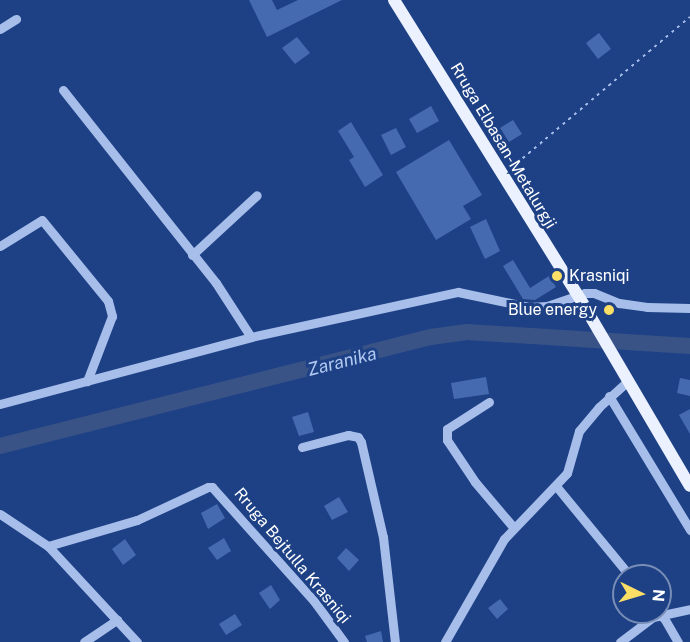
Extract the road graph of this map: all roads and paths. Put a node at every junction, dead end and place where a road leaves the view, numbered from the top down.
1 (394, 0) edge
2 (690, 17) edge
3 (16, 19) dead end
4 (0, 29) edge
5 (63, 90) dead end
6 (502, 176) junction
7 (257, 195) dead end
8 (0, 246) edge
9 (192, 255) junction
10 (578, 296) junction
11 (690, 308) edge
12 (251, 337) junction
13 (625, 375) junction
14 (87, 381) junction
15 (609, 396) junction
16 (489, 402) dead end
17 (0, 404) edge
18 (302, 447) dead end
19 (556, 486) junction
20 (690, 486) edge
21 (0, 514) edge
22 (514, 528) junction
23 (690, 530) edge
24 (48, 546) junction
25 (620, 564) edge
26 (690, 609) edge
27 (672, 611) edge
28 (117, 620) junction
29 (643, 624) edge
30 (665, 624) edge
31 (84, 642) edge
32 (136, 642) edge
33 (344, 642) edge
34 (395, 642) edge
35 (445, 642) edge
36 (620, 642) edge
37 (678, 642) edge

1 - 6 main road, Rruga Elbasan-Metalurgji
2 - 6 path
3 - 4 street
5 - 9 street
6 - 10 main road, Rruga Elbasan-Metalurgji
7 - 9 street
8 - 14 street
9 - 12 street
10 - 11 street
10 - 12 street
10 - 13 main road, Rruga Elbasan-Metalurgji
12 - 14 street
13 - 15 street
13 - 20 main road
14 - 17 street
15 - 19 street
15 - 23 street
16 - 22 street
18 - 34 street
19 - 22 street
19 - 25 street
21 - 24 street
22 - 35 street
24 - 28 street
24 - 33 street, Rruga Bejtulla Krasniqi
26 - 27 street
28 - 31 street
28 - 32 street
29 - 36 street
30 - 37 street

